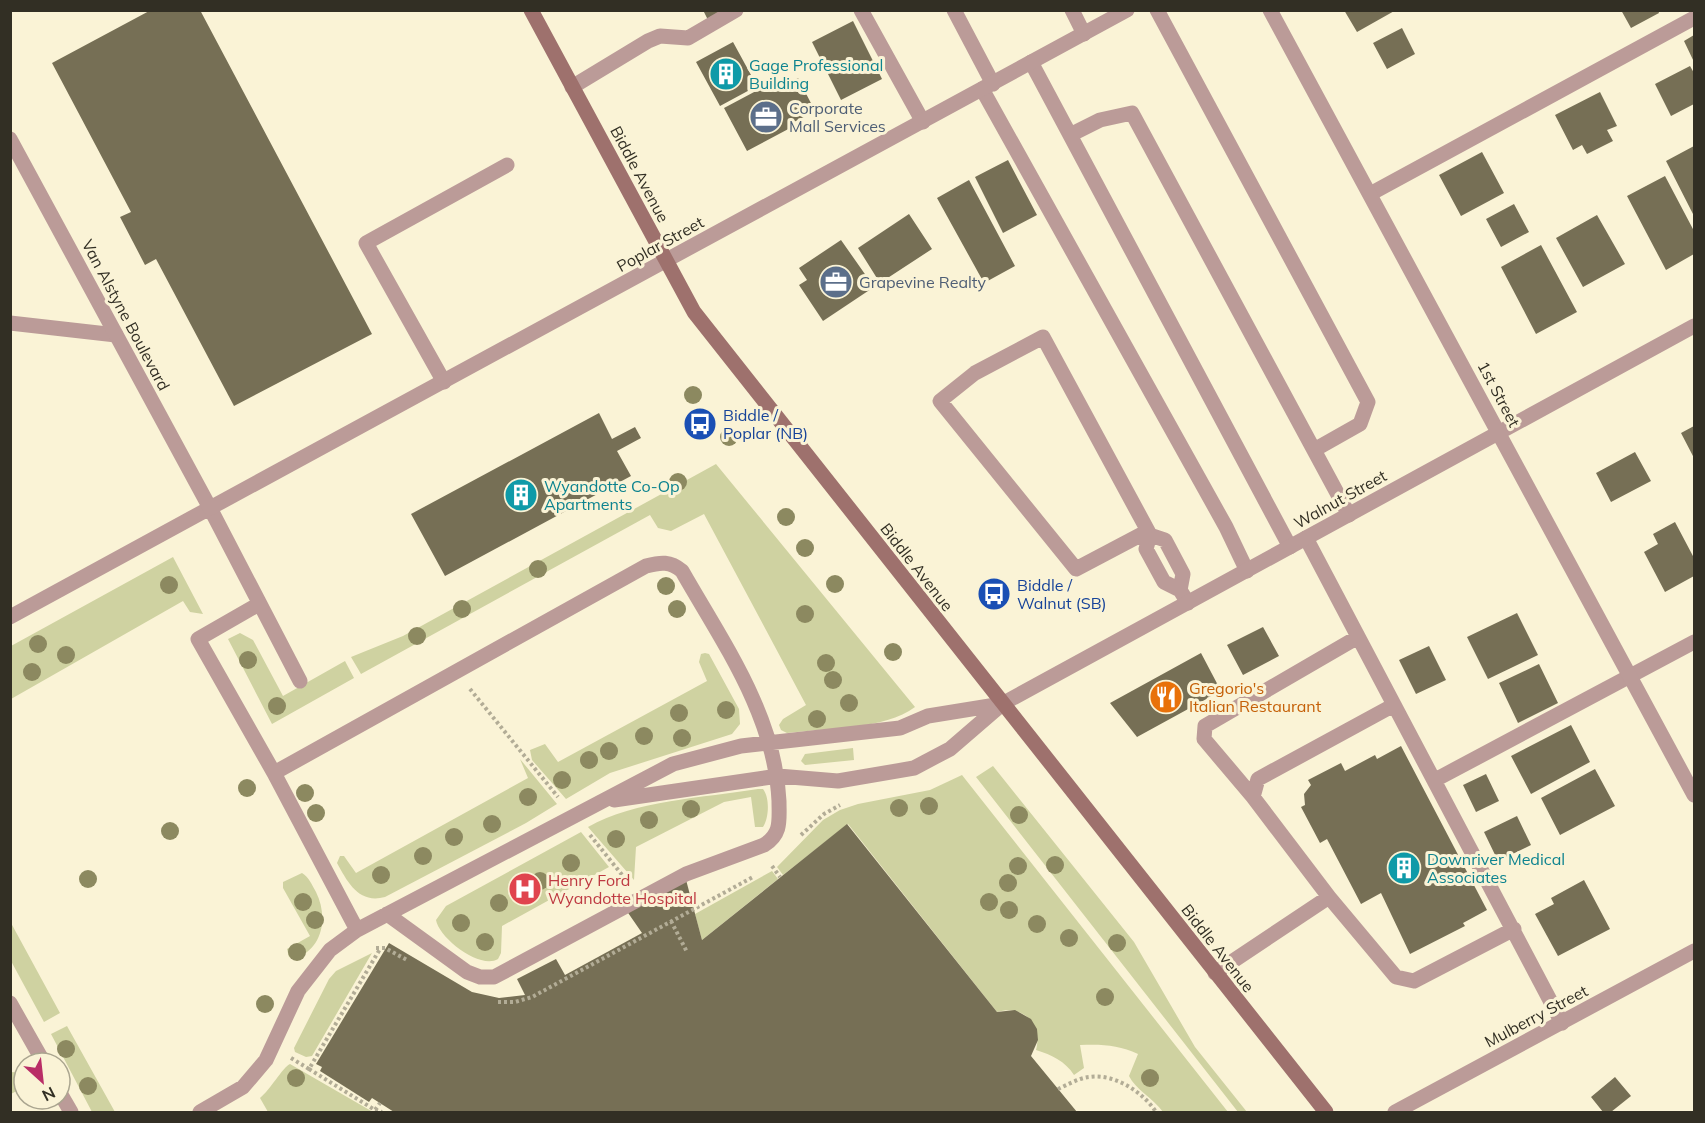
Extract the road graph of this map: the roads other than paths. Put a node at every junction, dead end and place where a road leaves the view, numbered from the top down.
1 (531, 10) edge
2 (736, 10) edge
3 (861, 10) edge
4 (954, 10) edge
5 (1072, 10) edge
6 (1127, 10) edge
7 (1157, 10) edge
8 (1270, 10) edge
9 (1695, 18) edge
10 (1084, 33) junction
11 (1031, 62) junction
12 (988, 86) junction
13 (573, 87) junction
14 (923, 122) junction
15 (1071, 135) junction
16 (10, 139) edge
17 (507, 165) dead end
18 (1370, 194) junction
19 (667, 261) junction
20 (10, 323) edge
21 (1695, 326) edge
22 (116, 335) junction
23 (444, 382) junction
24 (1499, 432) junction
25 (1314, 450) junction
26 (210, 508) junction
27 (1349, 515) junction
28 (1149, 533) junction
29 (1305, 538) junction
30 (1290, 547) junction
31 (1246, 570) junction
32 (1184, 597) junction
33 (259, 604) junction
34 (10, 616) edge
35 (1358, 637) junction
36 (1695, 642) edge
37 (1631, 678) junction
38 (300, 681) dead end
39 (1002, 704) junction
40 (1394, 705) junction
41 (770, 745) junction
42 (274, 773) junction
43 (777, 776) junction
44 (1436, 780) junction
45 (1695, 795) edge
46 (1253, 797) junction
47 (602, 801) junction
48 (1329, 897) junction
49 (387, 914) junction
50 (1514, 929) junction
51 (357, 930) junction
52 (1695, 951) edge
53 (1215, 973) junction
54 (10, 1003) edge
55 (1563, 1023) junction
56 (37, 1051) edge
57 (200, 1113) edge
58 (1326, 1113) edge
59 (1395, 1113) edge

1 - 13 main road, Biddle Avenue
2 - 13 street
3 - 14 street
4 - 12 street
5 - 10 street
6 - 10 street, Poplar Street
7 - 25 street
8 - 18 street, 1st Street
9 - 18 street
10 - 11 street, Poplar Street
11 - 12 street, Poplar Street
11 - 15 street
12 - 14 street, Poplar Street
12 - 31 street
13 - 19 main road, Biddle Avenue
14 - 19 street, Poplar Street
15 - 25 street
15 - 30 street
16 - 22 street, Van Alstyne Boulevard
17 - 23 street
18 - 24 street, 1st Street
19 - 23 street, Poplar Street
19 - 39 main road, Biddle Avenue
20 - 22 street
21 - 24 street, Walnut Street
22 - 26 street, Van Alstyne Boulevard
23 - 26 street, Poplar Street
24 - 27 street, Walnut Street
24 - 37 street, 1st Street
25 - 27 street
26 - 33 street, Van Alstyne Boulevard
26 - 34 street, Poplar Street
27 - 29 street, Walnut Street
28 - 28 street
28 - 32 street
29 - 30 street, Walnut Street
29 - 35 street
30 - 31 street, Walnut Street
31 - 32 street, Walnut Street
32 - 39 street, Walnut Street
33 - 38 street, Van Alstyne Boulevard
33 - 42 street
35 - 40 street
35 - 46 street
36 - 37 street
37 - 44 street
37 - 45 street, 1st Street
39 - 41 street
39 - 43 street
39 - 53 main road, Biddle Avenue
40 - 44 street
40 - 46 street
41 - 42 street
41 - 43 street
41 - 47 street
42 - 51 street
43 - 47 street
43 - 49 street
44 - 50 street
46 - 48 street
47 - 49 street
48 - 50 street
48 - 53 street
49 - 51 street
50 - 55 street
51 - 57 street
52 - 55 street, Mulberry Street
53 - 58 main road, Biddle Avenue
54 - 56 street
55 - 59 street, Mulberry Street

